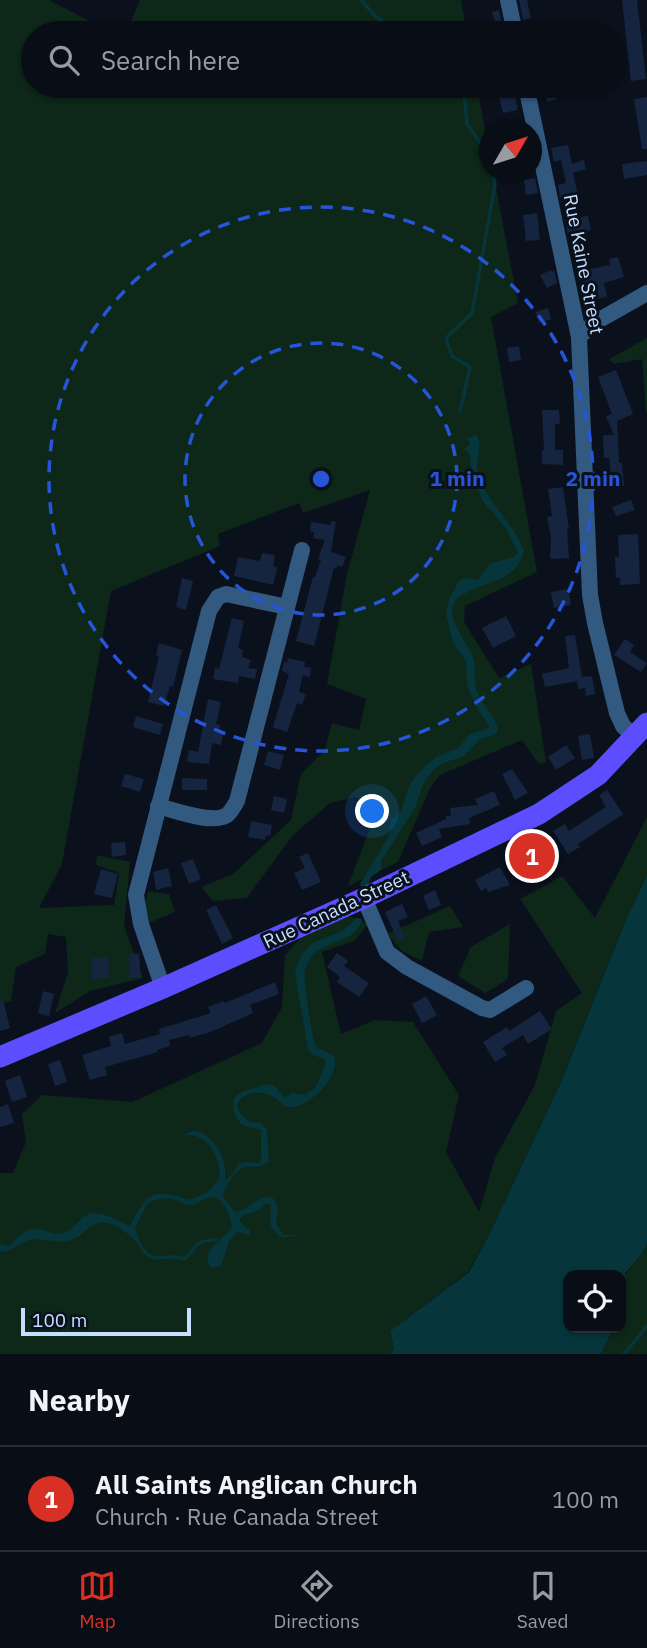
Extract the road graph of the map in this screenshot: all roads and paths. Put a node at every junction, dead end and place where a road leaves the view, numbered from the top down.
1 (508, 0) edge
2 (512, 21) edge
3 (529, 98) edge
4 (647, 293) edge
5 (579, 337) junction
6 (302, 550) dead end
7 (288, 607) junction
8 (641, 730) edge
9 (158, 806) junction
10 (364, 898) junction
11 (163, 988) junction
12 (526, 988) dead end
13 (0, 1057) edge

1 - 2 street
3 - 5 street, Rue Kaine Street
4 - 5 street
5 - 8 street, Rue Kaine Street
6 - 7 street
7 - 9 street
7 - 9 street
8 - 10 main road, Rue Canada Street
9 - 11 street
10 - 11 main road, Rue Canada Street
10 - 12 street
11 - 13 main road, Rue Canada Street

